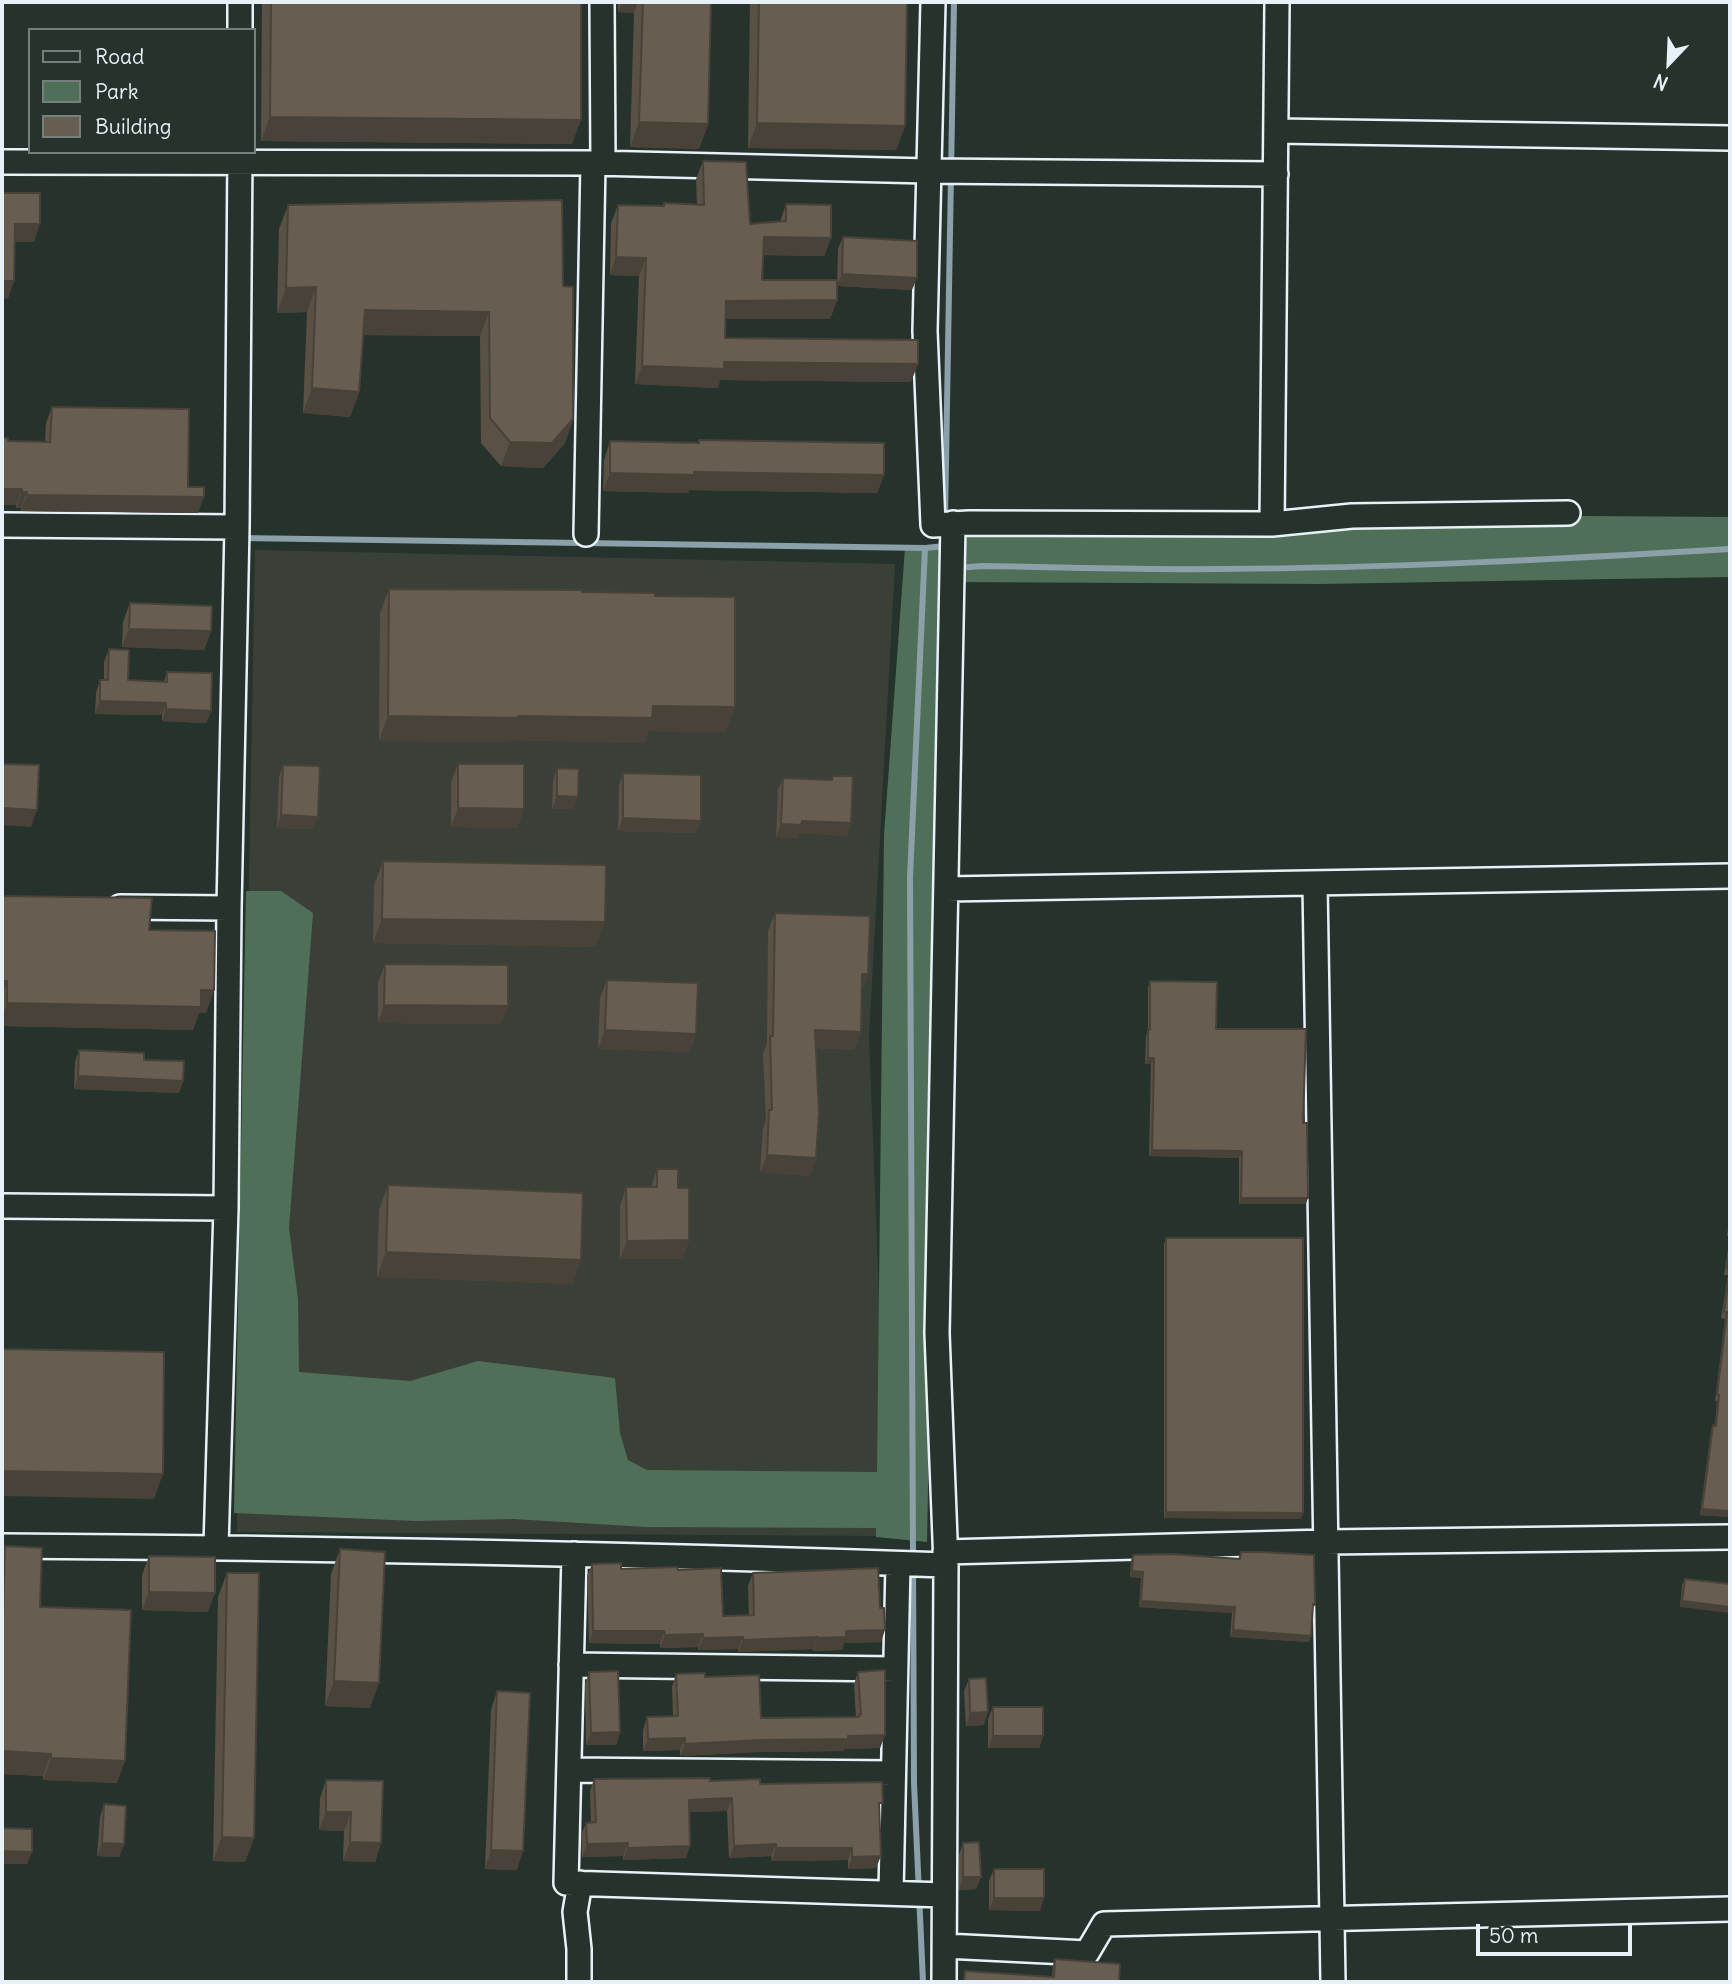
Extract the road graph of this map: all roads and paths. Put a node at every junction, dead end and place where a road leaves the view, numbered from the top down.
1 (240, 2) edge
2 (602, 2) edge
3 (933, 2) edge
4 (1277, 2) edge
5 (240, 28) edge
6 (1276, 131) junction
7 (1730, 138) edge
8 (240, 158) edge
9 (2, 162) edge
10 (598, 162) junction
11 (928, 171) junction
12 (1276, 174) junction
13 (1568, 513) dead end
14 (953, 523) junction
15 (1272, 524) junction
16 (2, 525) edge
17 (237, 527) junction
18 (586, 534) dead end
19 (1730, 876) edge
20 (1315, 884) junction
21 (946, 889) junction
22 (95, 907) edge
23 (229, 908) junction
24 (2, 1206) edge
25 (226, 1208) junction
26 (1730, 1537) edge
27 (1326, 1542) junction
28 (2, 1546) edge
29 (216, 1547) junction
30 (573, 1554) junction
31 (946, 1559) junction
32 (898, 1564) junction
33 (571, 1665) junction
34 (895, 1669) junction
35 (569, 1770) junction
36 (893, 1773) junction
37 (580, 1883) junction
38 (891, 1893) junction
39 (944, 1895) junction
40 (1730, 1909) edge
41 (1331, 1919) junction
42 (945, 1946) junction
43 (579, 1982) edge
44 (944, 1982) edge
45 (1333, 1982) edge

1 - 5 street
2 - 10 street
3 - 11 street
4 - 6 street
6 - 7 street
6 - 12 street
8 - 9 street
8 - 10 street
8 - 17 street
10 - 11 street
10 - 18 street
11 - 12 street
11 - 14 street
12 - 15 street
13 - 15 street
14 - 15 street
14 - 21 street
16 - 17 street
17 - 23 street
19 - 20 street
20 - 21 street
20 - 27 street
21 - 31 street
22 - 23 street
23 - 25 street
24 - 25 street
25 - 29 street
26 - 27 street
27 - 31 street
27 - 41 street
28 - 29 street
29 - 30 street
30 - 32 street
30 - 33 street
31 - 32 street
31 - 39 street
32 - 34 street
33 - 34 street
33 - 35 street
34 - 36 street
35 - 36 street
35 - 37 street
36 - 38 street
37 - 38 street
37 - 43 street
38 - 39 street
39 - 42 street
40 - 41 street
41 - 42 street
41 - 45 street
42 - 44 street

